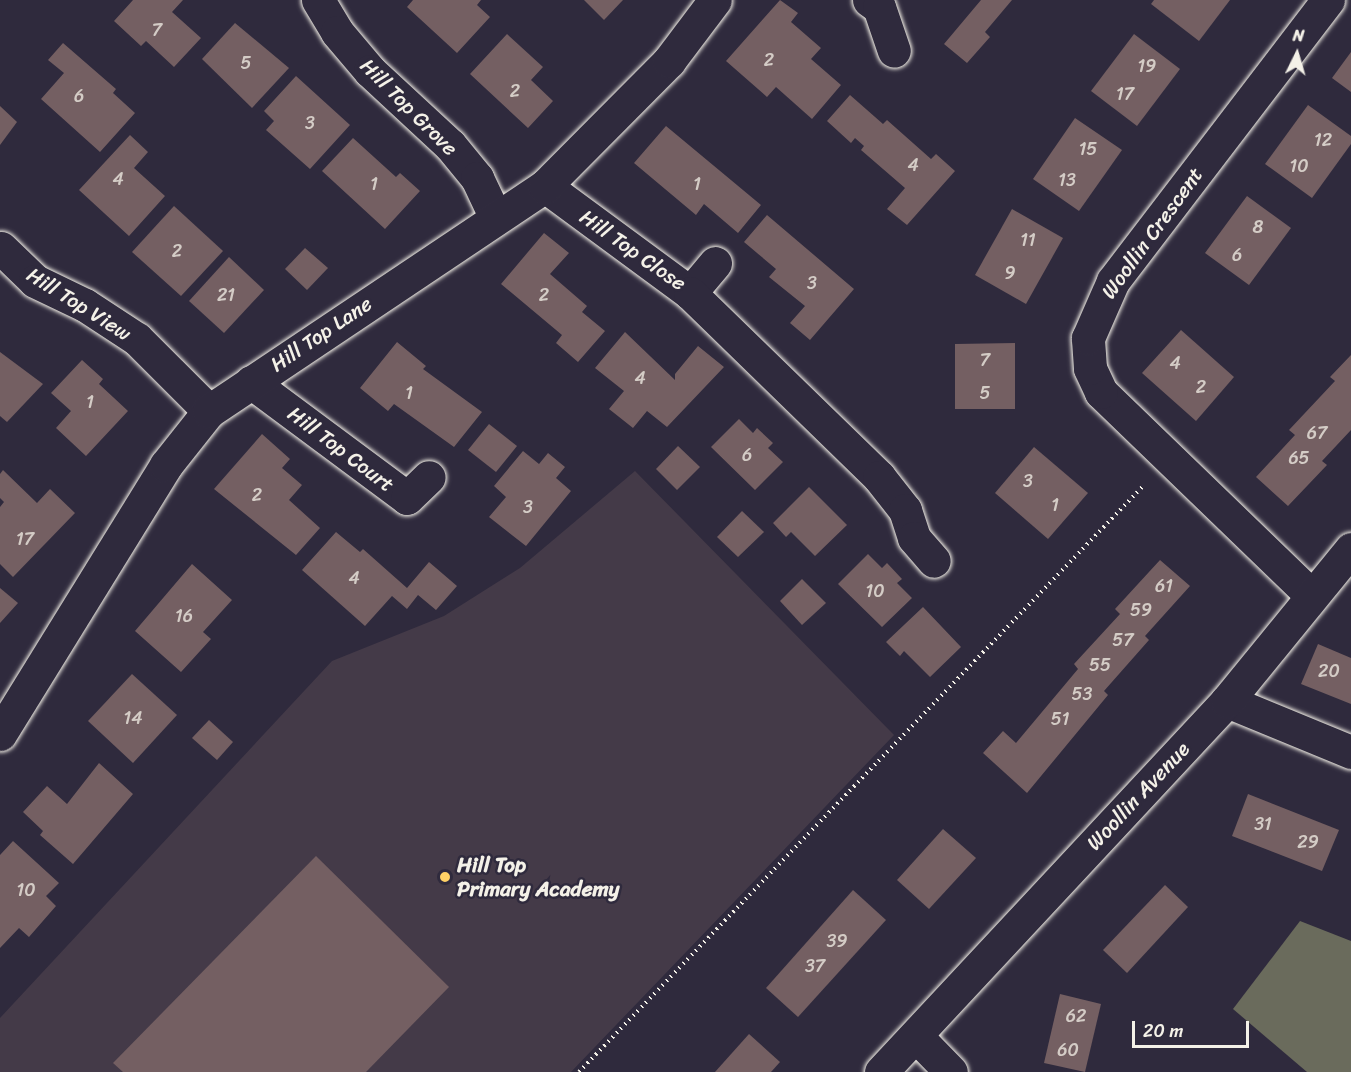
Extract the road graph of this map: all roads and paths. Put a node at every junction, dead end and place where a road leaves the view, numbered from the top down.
1 (318, 0) edge
2 (715, 0) edge
3 (1328, 0) edge
4 (877, 2) edge
5 (894, 51) dead end
6 (545, 186) junction
7 (495, 216) junction
8 (1, 249) edge
9 (715, 263) dead end
10 (690, 293) junction
11 (251, 382) junction
12 (209, 411) junction
13 (1169, 459) junction
14 (429, 477) dead end
15 (1351, 549) edge
16 (934, 561) dead end
17 (1311, 594) junction
18 (1227, 700) junction
19 (0, 734) edge
20 (1351, 752) edge
21 (916, 1036) junction
22 (579, 1072) edge
23 (881, 1072) edge
24 (951, 1072) edge

1 - 7 street, Hill Top Grove
2 - 6 street, Hill Top Lane
3 - 13 street, Woollin Crescent
4 - 5 street
6 - 7 street, Hill Top Lane
6 - 10 street, Hill Top Close
7 - 11 street, Hill Top Lane
8 - 12 street, Hill Top View
9 - 10 street, Hill Top Close
10 - 16 street
11 - 12 street, Hill Top Lane
11 - 14 street, Hill Top Court
12 - 19 street, Hill Top Lane
13 - 17 street, Woollin Crescent
13 - 22 path
15 - 17 street, Woollin Avenue
17 - 18 street, Woollin Avenue
18 - 20 street
18 - 21 street, Woollin Avenue
21 - 23 street, Woollin Avenue
21 - 24 street

